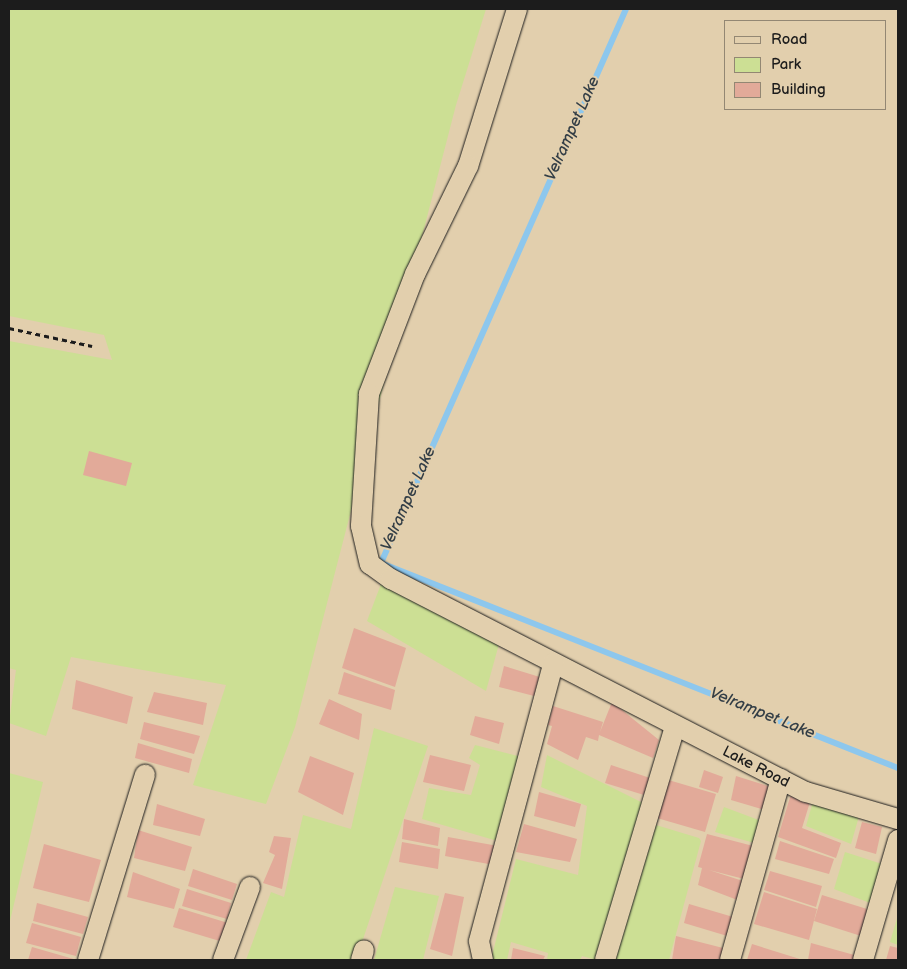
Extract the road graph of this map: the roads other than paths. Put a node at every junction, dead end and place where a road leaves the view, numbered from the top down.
1 (517, 9) edge
2 (553, 664) junction
3 (675, 726) junction
4 (145, 775) dead end
5 (781, 779) junction
6 (898, 819) edge
7 (898, 840) edge
8 (250, 887) dead end
9 (88, 960) edge
10 (223, 960) edge
11 (483, 960) edge
12 (606, 960) edge
13 (730, 960) edge
14 (863, 960) edge

1 - 2 street, Lake Road
2 - 3 street, Lake Road
2 - 11 street
3 - 5 street, Lake Road
3 - 12 street
4 - 9 street
5 - 6 street, Lake Road
5 - 13 street
7 - 14 street
8 - 10 street

